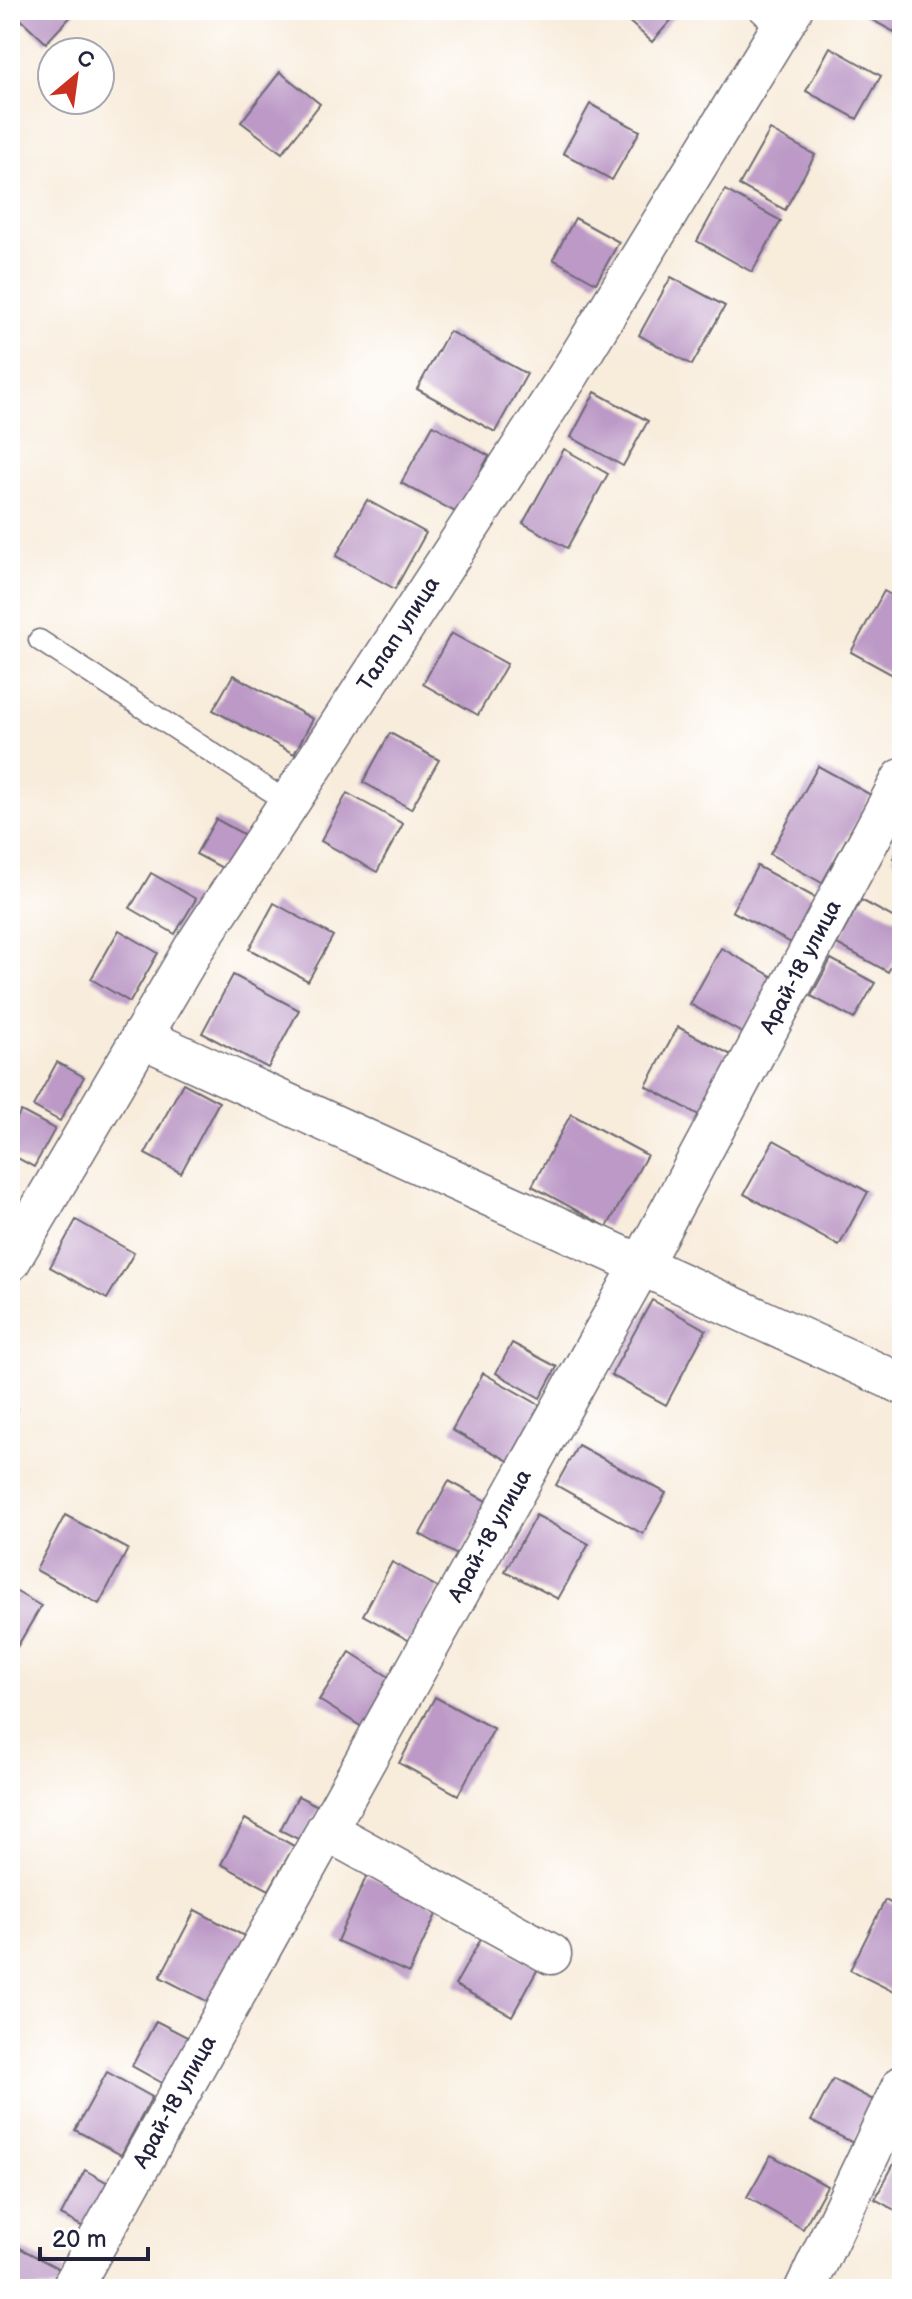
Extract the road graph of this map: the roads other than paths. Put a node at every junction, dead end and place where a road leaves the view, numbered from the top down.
1 (777, 17) edge
2 (39, 640) dead end
3 (902, 779) edge
4 (289, 803) junction
5 (141, 1037) junction
6 (10, 1261) edge
7 (640, 1267) junction
8 (902, 1384) edge
9 (326, 1830) junction
10 (551, 1954) dead end
11 (902, 2086) edge
12 (71, 2289) edge
13 (805, 2289) edge

1 - 4 street, Талап улица
2 - 4 lane
3 - 7 street, Арай-18 улица
4 - 5 street, Талап улица
5 - 6 street, Талап улица
5 - 7 street
7 - 8 street
7 - 9 street, Арай-18 улица
9 - 10 street
9 - 12 street, Арай-18 улица
11 - 13 street

